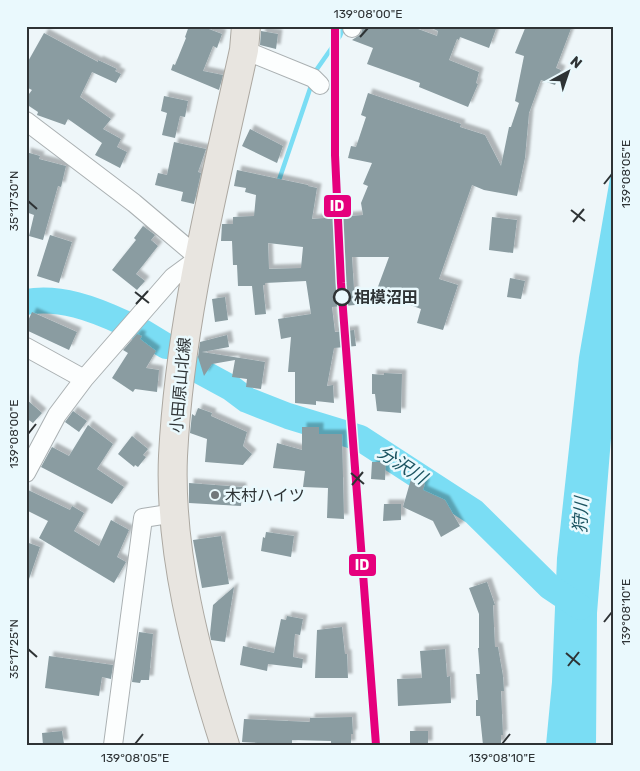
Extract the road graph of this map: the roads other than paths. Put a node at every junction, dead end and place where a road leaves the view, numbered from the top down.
1 (245, 38) edge
2 (320, 85) dead end
3 (26, 121) edge
4 (199, 258) junction
5 (26, 347) edge
6 (84, 379) junction
7 (26, 473) edge
8 (175, 513) junction
9 (113, 745) edge
10 (225, 745) edge

1 - 2 street
1 - 4 main road, 小田原山北線
3 - 4 street
4 - 6 street
4 - 8 main road, 小田原山北線
5 - 6 street
6 - 7 street
8 - 9 street
8 - 10 main road, 小田原山北線

